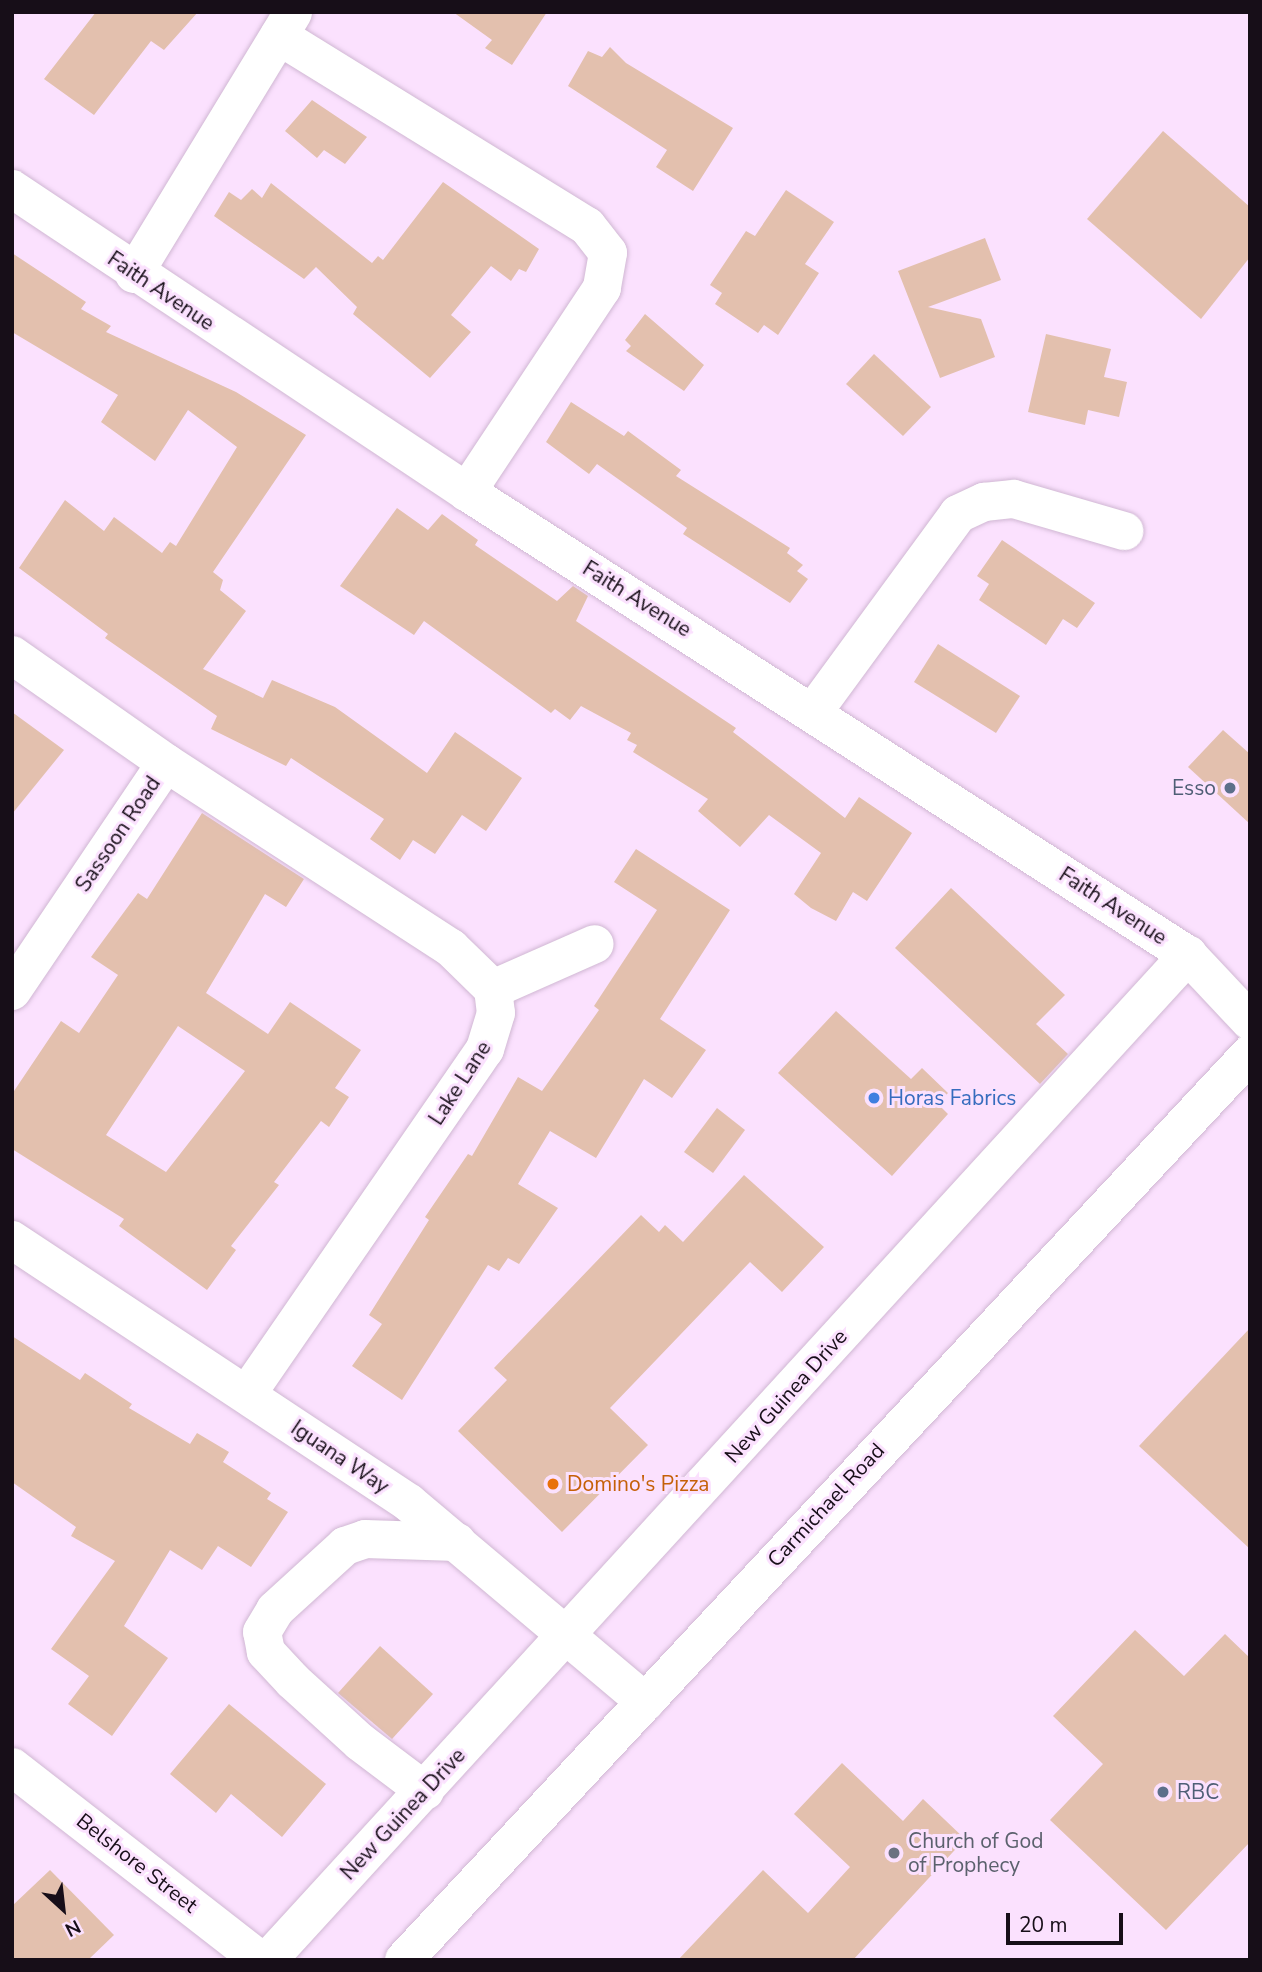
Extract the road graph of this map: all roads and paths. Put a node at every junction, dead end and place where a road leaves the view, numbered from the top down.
1 (286, 24) edge
2 (12, 189) edge
3 (134, 274) junction
4 (467, 492) junction
5 (1124, 531) dead end
6 (12, 655) edge
7 (814, 711) junction
8 (166, 763) junction
9 (595, 944) dead end
10 (1188, 955) junction
11 (492, 989) junction
12 (12, 991) edge
13 (1250, 1021) edge
14 (1250, 1054) edge
15 (12, 1240) edge
16 (247, 1394) junction
17 (457, 1542) junction
18 (569, 1635) junction
19 (645, 1702) junction
20 (12, 1767) edge
21 (425, 1790) junction
22 (260, 1960) edge
23 (268, 1960) edge
24 (404, 1960) edge

1 - 3 street
1 - 4 street
2 - 3 street, Faith Avenue
3 - 4 street, Faith Avenue
4 - 7 street, Faith Avenue
5 - 7 street
6 - 8 street, Sassoon Road
7 - 10 street, Faith Avenue
8 - 11 street
8 - 12 street, Sassoon Road
9 - 11 street
10 - 13 street, Faith Avenue
10 - 18 street, New Guinea Drive
11 - 16 street, Lake Lane
14 - 19 street, Carmichael Road
15 - 16 street, Iguana Way
16 - 17 street, Iguana Way
17 - 18 street, Iguana Way
17 - 21 street
18 - 19 street, Iguana Way
18 - 21 street, New Guinea Drive
19 - 24 street, Carmichael Road
20 - 22 street, Belshore Street
21 - 23 street, New Guinea Drive

